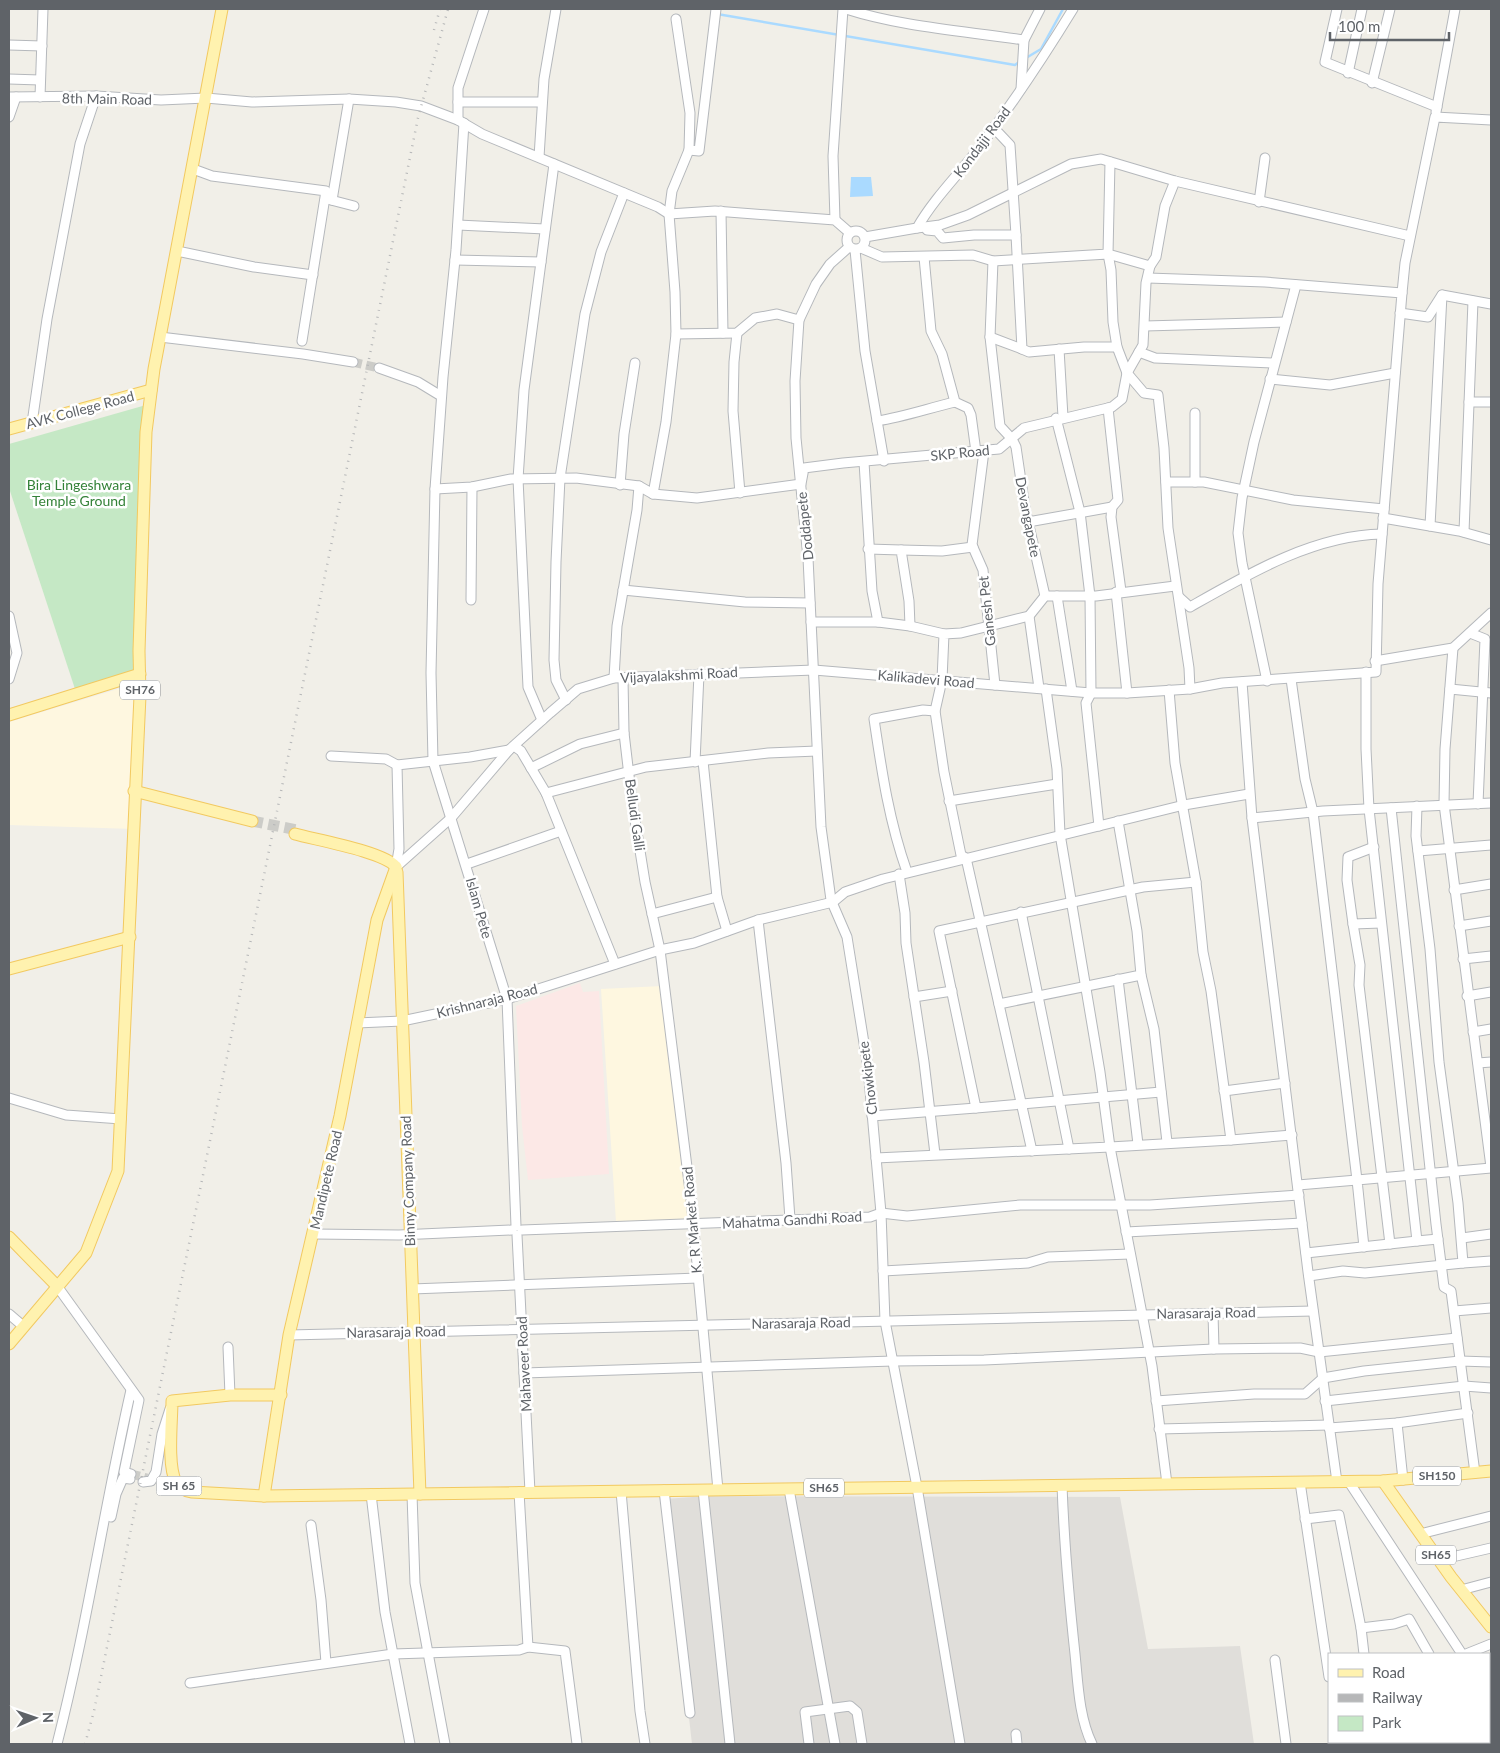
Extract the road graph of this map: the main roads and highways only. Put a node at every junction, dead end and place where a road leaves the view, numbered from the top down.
1 (222, 9) edge
2 (151, 390) junction
3 (9, 429) edge
4 (140, 674) junction
5 (9, 714) edge
6 (134, 793) junction
7 (251, 823) tunnel mouth
8 (296, 832) tunnel mouth
9 (397, 865) junction
10 (130, 937) junction
11 (9, 969) edge
12 (9, 1237) edge
13 (57, 1286) junction
14 (9, 1344) edge
15 (281, 1395) junction
16 (1491, 1471) edge
17 (1383, 1482) junction
18 (416, 1494) junction
19 (264, 1496) junction
20 (1487, 1616) edge
21 (1491, 1627) edge

1 - 2 main road, SH76
2 - 3 main road, AVK College Road
2 - 4 main road, SH76
4 - 5 main road
4 - 6 main road, SH76
6 - 7 main road
6 - 10 main road, SH76
8 - 9 main road
9 - 15 main road, Mandipete Road
9 - 18 main road, Binny Company Road
10 - 11 main road
10 - 13 main road, SH76
12 - 13 main road
13 - 14 main road, SH76
15 - 19 main road, Mandipete Road
15 - 19 main road, SH 65
16 - 17 main road, SH150
17 - 18 main road, SH65
17 - 20 main road, SH65
18 - 19 main road, SH65
20 - 21 main road, SH65

